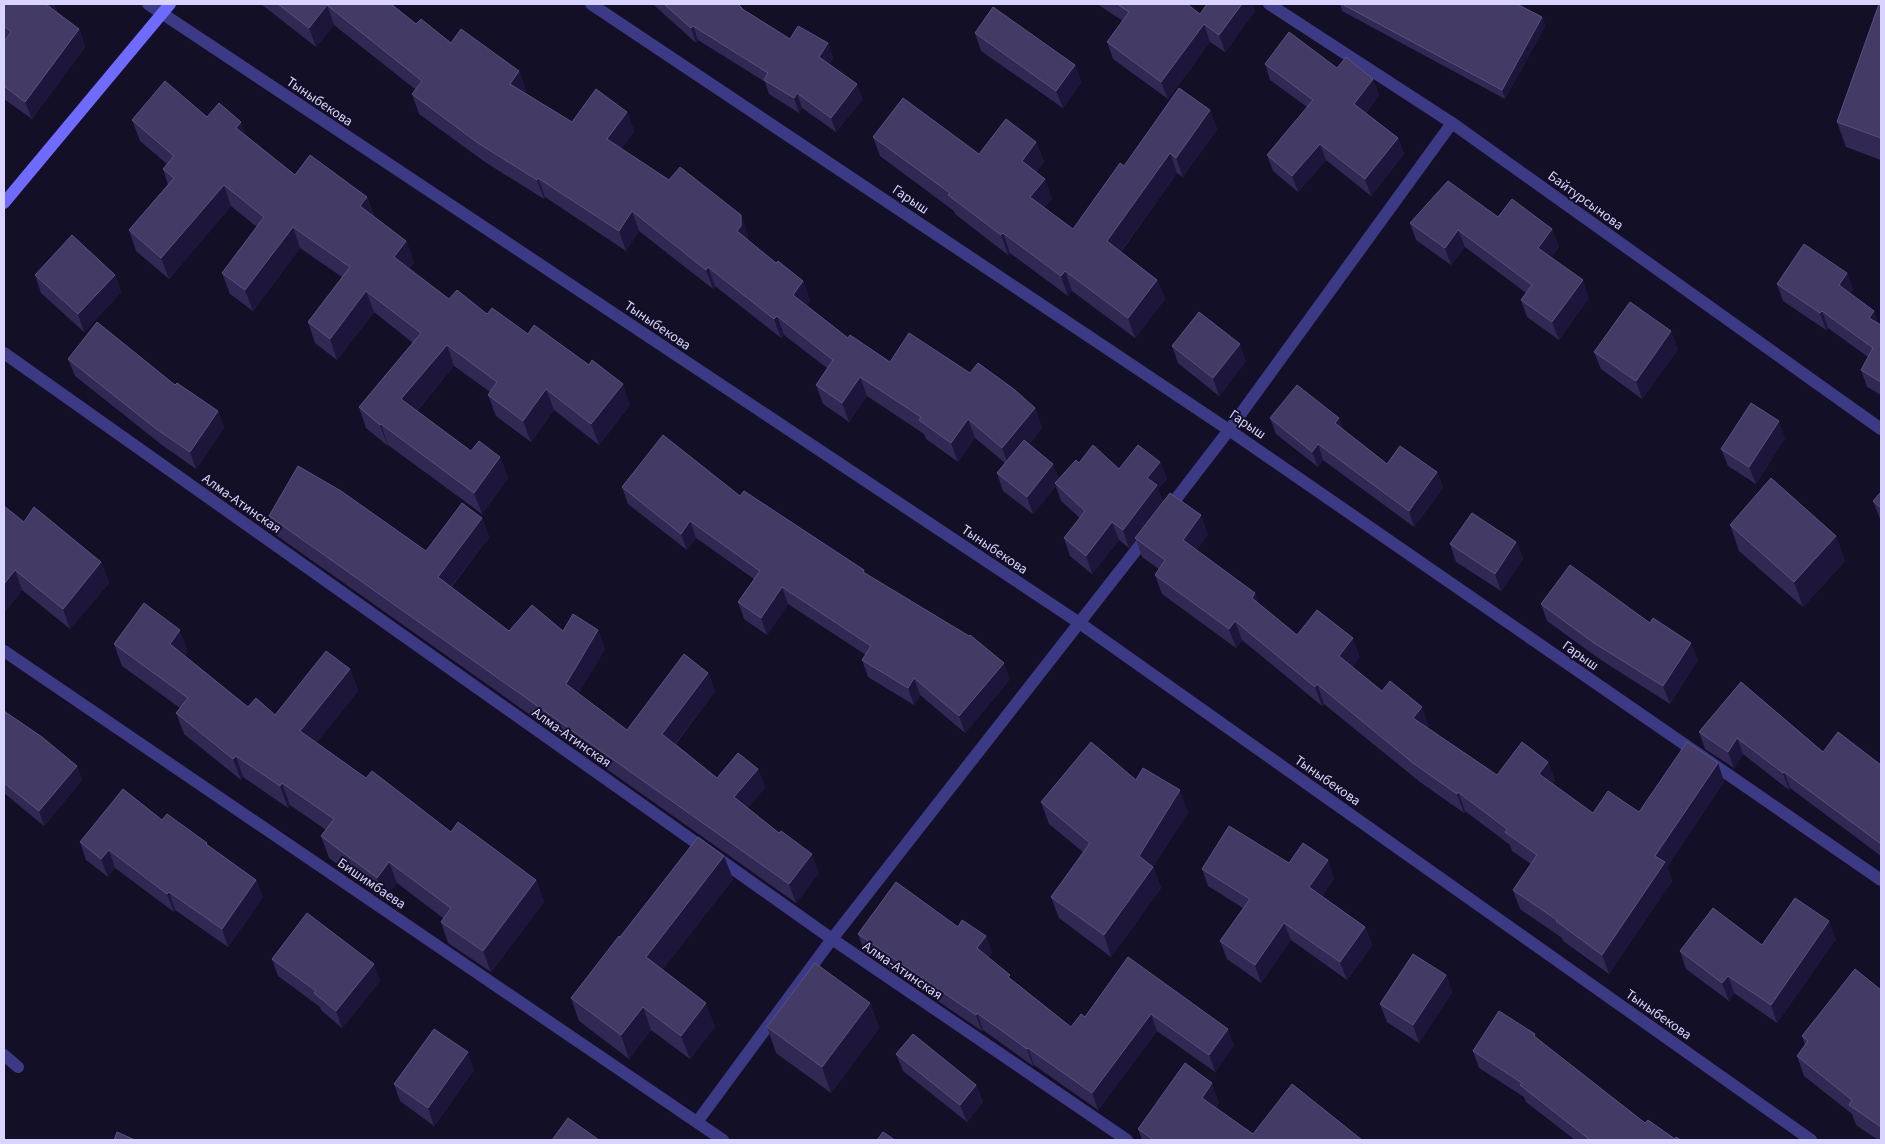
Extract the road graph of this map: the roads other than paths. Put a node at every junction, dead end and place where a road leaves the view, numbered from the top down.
1 (148, 4) edge
2 (590, 4) edge
3 (1269, 4) edge
4 (166, 9) edge
5 (1452, 122) junction
6 (4, 203) edge
7 (4, 353) edge
8 (1881, 429) edge
9 (1229, 430) junction
10 (1081, 624) junction
11 (4, 650) edge
12 (1881, 880) edge
13 (832, 939) junction
14 (4, 1056) edge
15 (18, 1067) dead end
16 (697, 1122) junction
17 (723, 1140) edge
18 (1127, 1140) edge
19 (1811, 1140) edge

1 - 4 street, Тыныбекова
2 - 9 street, Гарыш
3 - 5 street, Байтурсынова
4 - 6 main road
4 - 10 street, Тыныбекова
5 - 8 street, Байтурсынова
5 - 9 street
7 - 13 street, Алма-Атинская
9 - 10 street
9 - 12 street, Гарыш
10 - 13 street
10 - 19 street, Тыныбекова
11 - 16 street, Бишимбаева
13 - 16 street
13 - 18 street, Алма-Атинская
14 - 15 street
16 - 17 street, Бишимбаева

